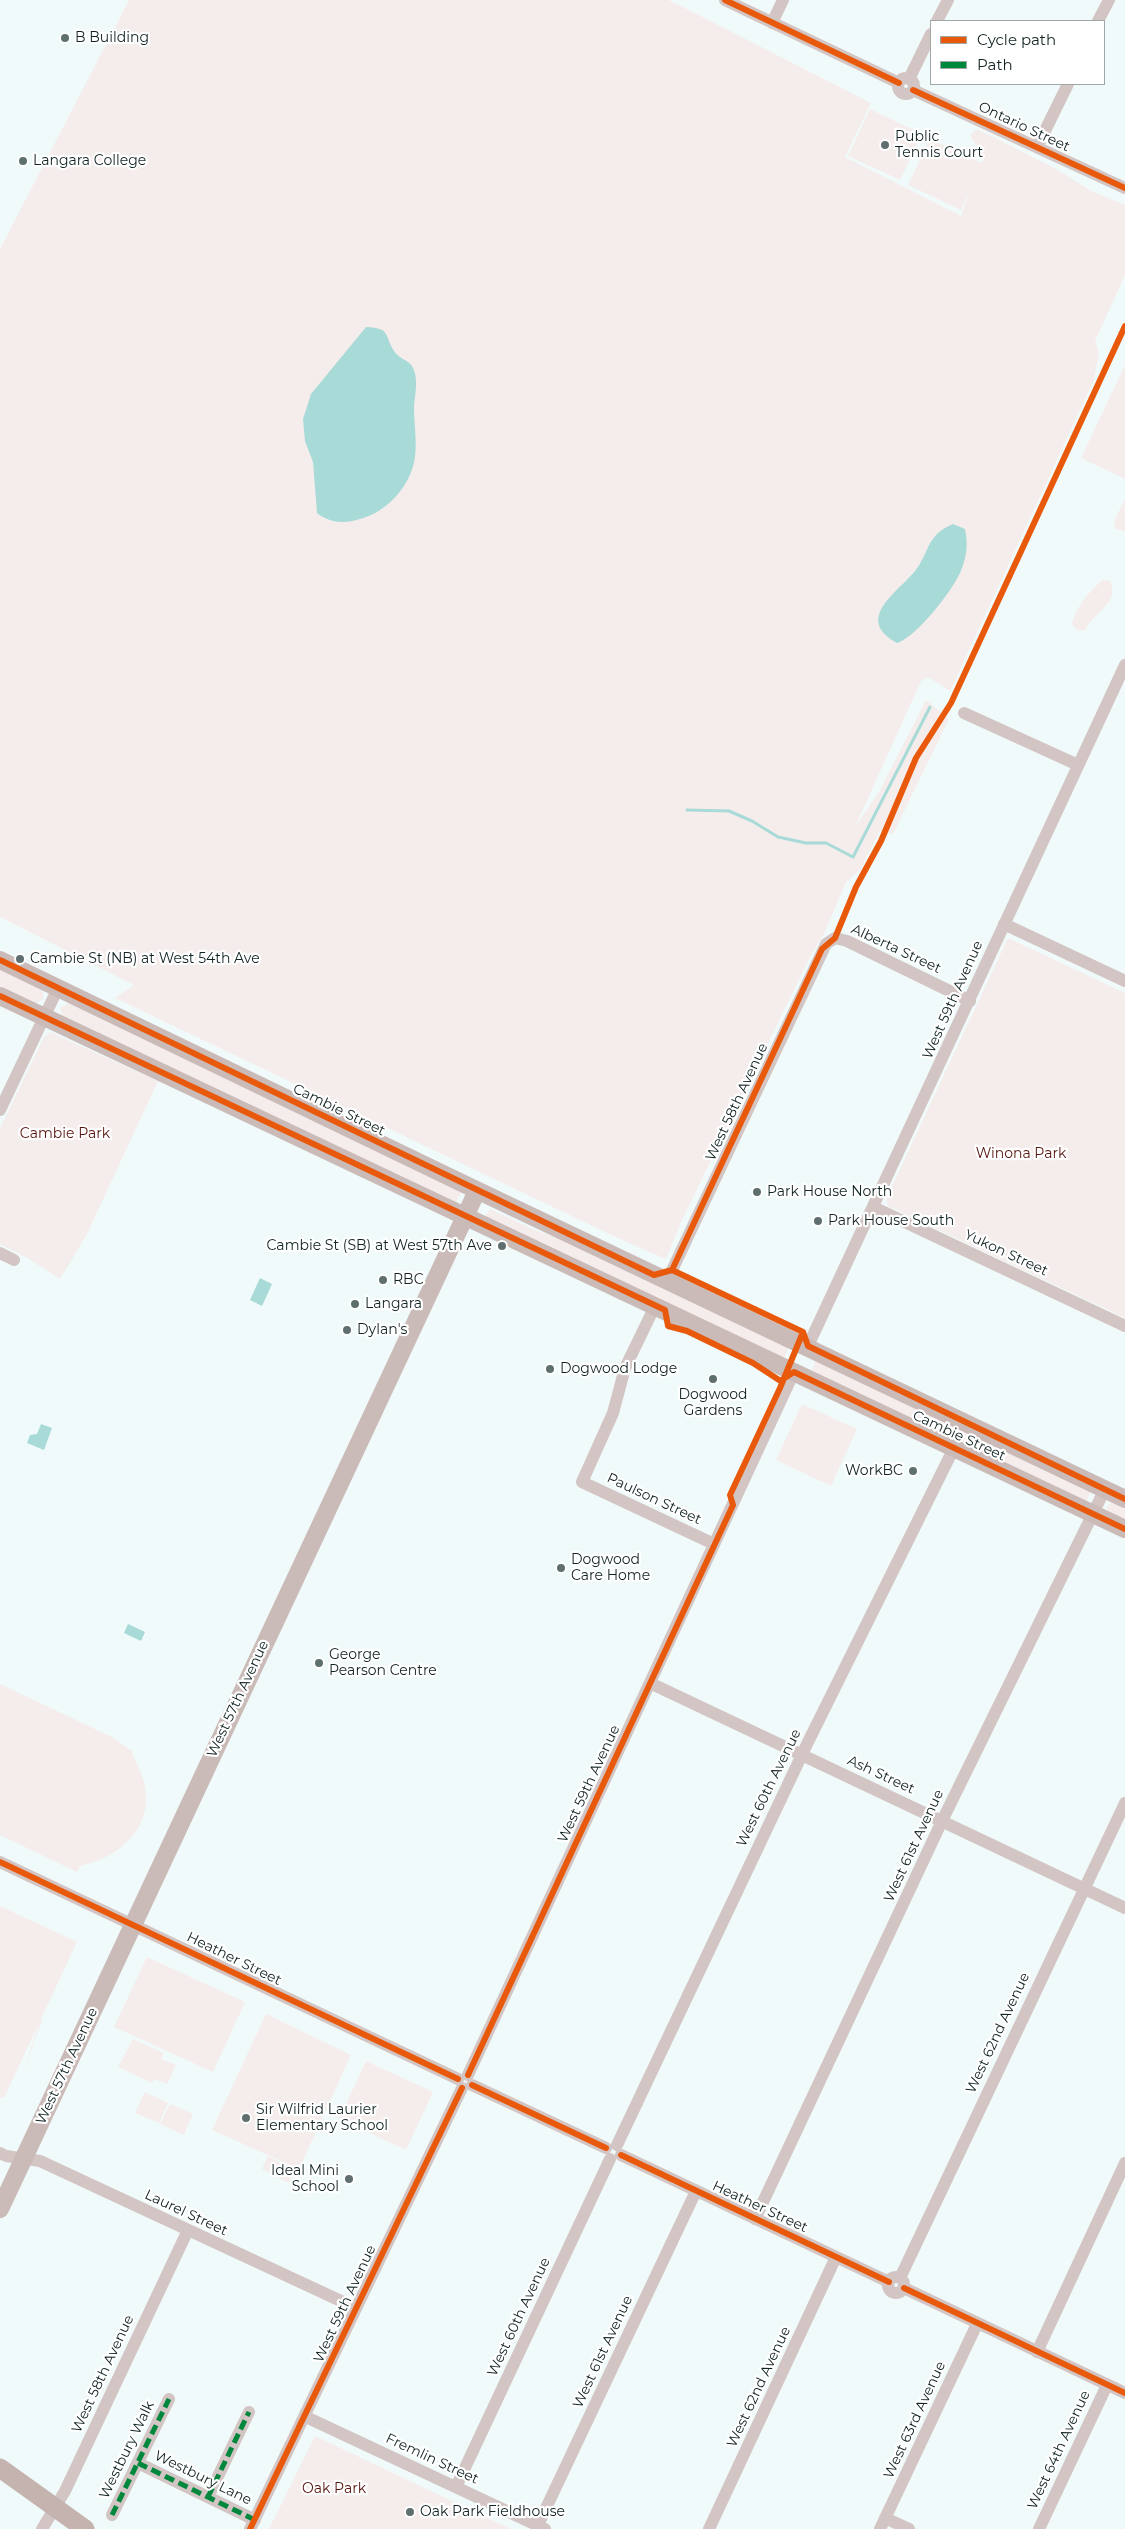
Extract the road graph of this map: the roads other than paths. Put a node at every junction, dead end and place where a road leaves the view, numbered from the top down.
1 (725, 0) edge
2 (783, 0) edge
3 (948, 0) edge
4 (1109, 0) edge
5 (938, 20) edge
6 (1099, 20) edge
7 (772, 23) junction
8 (930, 36) edge
9 (907, 84) junction
10 (1068, 85) edge
11 (1037, 147) junction
12 (1125, 188) edge
13 (1125, 665) edge
14 (964, 713) dead end
15 (1078, 765) junction
16 (1004, 924) junction
17 (835, 938) joint
18 (0, 960) edge
19 (1125, 981) edge
20 (58, 988) junction
21 (0, 996) edge
22 (970, 1001) junction
23 (44, 1017) junction
24 (0, 1110) edge
25 (477, 1190) junction
26 (874, 1207) junction
27 (465, 1216) junction
28 (0, 1253) edge
29 (14, 1260) dead end
30 (667, 1281) junction
31 (655, 1306) junction
32 (1125, 1326) edge
33 (799, 1364) junction
34 (954, 1448) junction
35 (1105, 1489) junction
36 (1125, 1499) edge
37 (1093, 1514) junction
38 (1125, 1529) edge
39 (714, 1544) junction
40 (650, 1683) junction
41 (802, 1754) junction
42 (1125, 1803) edge
43 (942, 1820) junction
44 (0, 1862) edge
45 (1083, 1888) junction
46 (1125, 1908) edge
47 (133, 1924) junction
48 (465, 2082) junction
49 (613, 2152) junction
50 (0, 2153) edge
51 (23, 2159) junction
52 (1125, 2163) edge
53 (696, 2191) junction
54 (0, 2208) edge
55 (755, 2219) junction
56 (188, 2230) junction
57 (836, 2257) junction
58 (898, 2282) junction
59 (356, 2308) junction
60 (977, 2324) junction
61 (1037, 2352) junction
62 (1107, 2385) junction
63 (1125, 2393) edge
64 (169, 2399) dead end
65 (249, 2412) dead end
66 (306, 2416) junction
67 (138, 2463) junction
68 (0, 2468) edge
69 (456, 2487) junction
70 (208, 2497) junction
71 (55, 2506) junction
72 (112, 2515) dead end
73 (883, 2523) edge
74 (252, 2525) edge
75 (541, 2527) edge
76 (42, 2529) edge
77 (85, 2529) edge
78 (708, 2529) edge
79 (909, 2529) edge
80 (1039, 2529) edge

1 - 7 street, Ontario Street
2 - 7 street
3 - 5 street
4 - 6 street
7 - 9 street, Ontario Street
8 - 9 street
9 - 11 street, Ontario Street
10 - 11 street
11 - 12 street, Ontario Street
13 - 15 street, West 59th Avenue
14 - 15 street
15 - 16 street, West 59th Avenue
16 - 19 street
16 - 22 street, West 59th Avenue
17 - 22 street, Alberta Street
17 - 30 street, West 58th Avenue
18 - 20 main road, Cambie Street
20 - 23 street
20 - 25 main road, Cambie Street
21 - 23 main road, Cambie Street
22 - 26 street, West 59th Avenue
23 - 24 street
23 - 27 main road, Cambie Street
25 - 27 main road, West 57th Avenue
25 - 30 main road, Cambie Street
26 - 32 street, Yukon Street
26 - 33 street, West 59th Avenue
27 - 31 main road, Cambie Street
27 - 47 main road, West 57th Avenue
28 - 29 street
30 - 33 main road, Cambie Street
31 - 33 main road, Cambie Street
31 - 39 street, Paulson Street
33 - 34 main road, Cambie Street
33 - 35 main road, Cambie Street
33 - 39 street, West 59th Avenue
34 - 37 main road, Cambie Street
34 - 41 street, West 60th Avenue
35 - 36 main road, Cambie Street
35 - 37 street, West 61st Avenue
37 - 38 main road, Cambie Street
37 - 43 street, West 61st Avenue
39 - 40 street, West 59th Avenue
40 - 41 street, Ash Street
40 - 48 street, West 59th Avenue
41 - 43 street, Ash Street
41 - 49 street, West 60th Avenue
42 - 45 street, West 62nd Avenue
43 - 45 street, Ash Street
43 - 55 street, West 61st Avenue
44 - 47 street, Heather Street
45 - 46 street, Ash Street
45 - 58 street, West 62nd Avenue
47 - 48 street, Heather Street
47 - 51 main road, West 57th Avenue
48 - 49 street, Heather Street
48 - 59 street, West 59th Avenue
49 - 53 street, Heather Street
49 - 69 street, West 60th Avenue
50 - 51 street, Laurel Street
51 - 54 main road, West 57th Avenue
51 - 56 street, Laurel Street
52 - 61 street
53 - 55 street, Heather Street
53 - 75 street, West 61st Avenue
55 - 57 street, Heather Street
56 - 59 street, Laurel Street
56 - 71 street, West 58th Avenue
57 - 58 street, Heather Street
57 - 78 street, West 62nd Avenue
58 - 60 street, Heather Street
59 - 66 street, West 59th Avenue
60 - 61 street, Heather Street
60 - 73 street, West 63rd Avenue
61 - 62 street, Heather Street
62 - 63 street, Heather Street
62 - 80 street, West 64th Avenue
64 - 67 street, Westbury Walk
65 - 70 street
66 - 69 street, Fremlin Street
66 - 74 street, West 59th Avenue
67 - 70 street, Westbury Lane
67 - 72 street, Westbury Walk
68 - 71 main road
69 - 75 street, Fremlin Street
70 - 74 street, Westbury Lane
71 - 76 street, West 58th Avenue
71 - 77 main road
73 - 79 street

